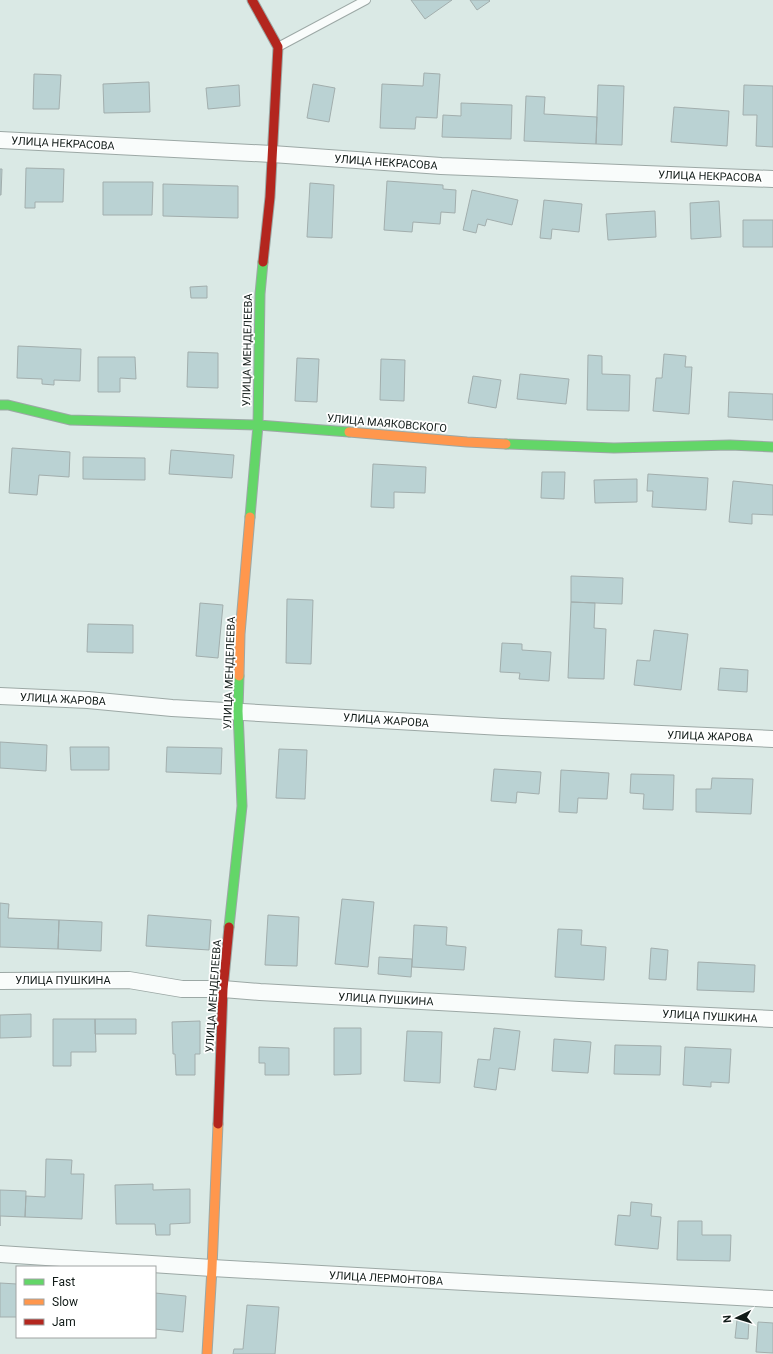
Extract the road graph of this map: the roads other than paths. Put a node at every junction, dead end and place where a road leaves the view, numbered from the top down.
1 (252, 0) edge
2 (366, 0) edge
3 (278, 47) junction
4 (0, 140) edge
5 (272, 154) junction
6 (773, 179) edge
7 (0, 405) edge
8 (258, 425) junction
9 (773, 448) edge
10 (0, 696) edge
11 (238, 711) junction
12 (773, 739) edge
13 (0, 981) edge
14 (223, 989) junction
15 (773, 1019) edge
16 (0, 1254) edge
17 (212, 1268) junction
18 (773, 1299) edge
19 (207, 1354) edge

1 - 3 street
2 - 3 lane
3 - 5 street, УЛИЦА МЕНДЕЛЕЕВА
4 - 5 street, УЛИЦА НЕКРАСОВА
5 - 6 street, УЛИЦА НЕКРАСОВА
5 - 8 street, УЛИЦА МЕНДЕЛЕЕВА
7 - 8 street, УЛИЦА МАЯКОВСКОГО
8 - 9 street, УЛИЦА МАЯКОВСКОГО
8 - 11 street, УЛИЦА МЕНДЕЛЕЕВА
10 - 11 street, УЛИЦА ЖАРОВА
11 - 12 street, УЛИЦА ЖАРОВА
11 - 14 street, УЛИЦА МЕНДЕЛЕЕВА
13 - 14 street, УЛИЦА ПУШКИНА
14 - 15 street, УЛИЦА ПУШКИНА
14 - 17 street, УЛИЦА МЕНДЕЛЕЕВА
16 - 17 street, УЛИЦА ЛЕРМОНТОВА
17 - 18 street, УЛИЦА ЛЕРМОНТОВА
17 - 19 street, УЛИЦА МЕНДЕЛЕЕВА

